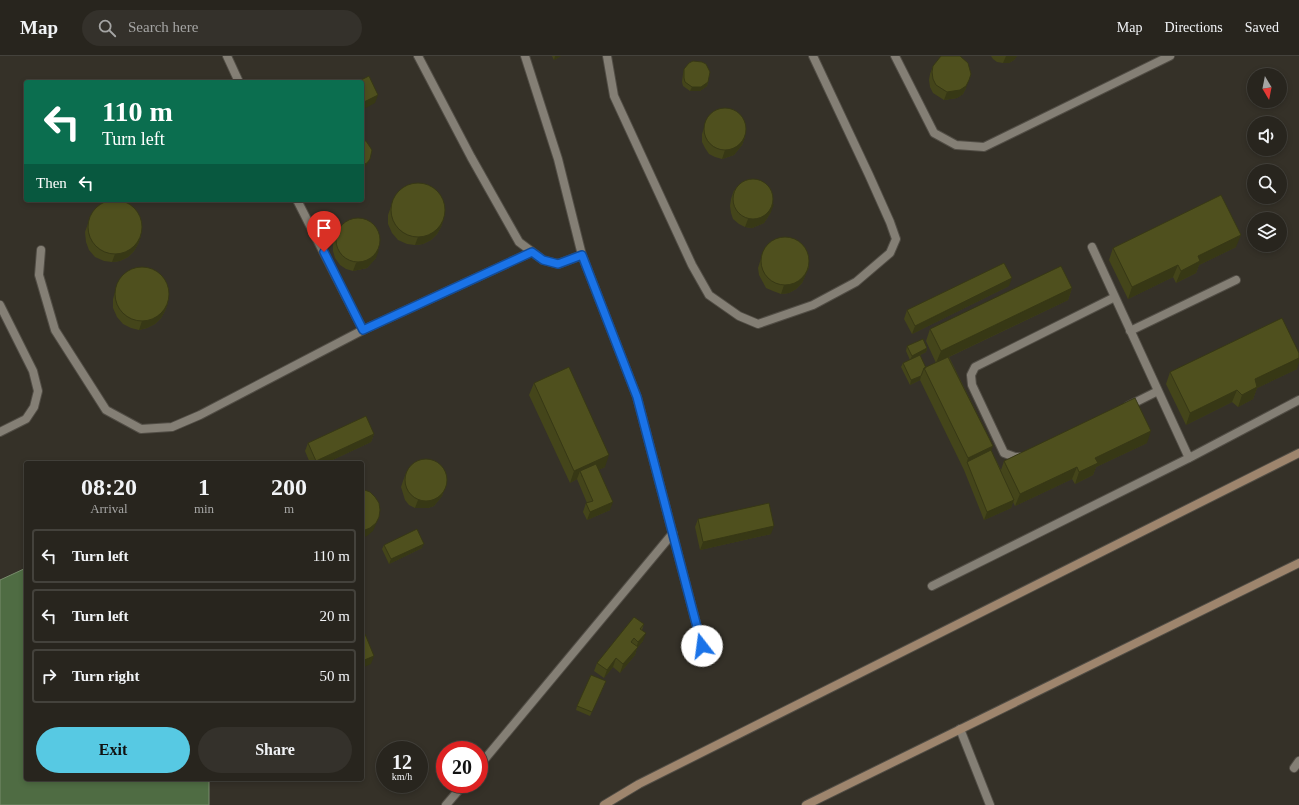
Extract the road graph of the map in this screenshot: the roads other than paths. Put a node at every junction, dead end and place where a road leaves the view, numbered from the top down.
1 (227, 56) edge
2 (418, 56) edge
3 (525, 56) edge
4 (608, 56) edge
5 (813, 56) edge
6 (895, 56) edge
7 (1170, 56) edge
8 (238, 80) edge
9 (298, 202) edge
10 (1092, 247) dead end
11 (41, 250) dead end
12 (532, 252) junction
13 (582, 255) junction
14 (1236, 280) dead end
15 (1115, 297) junction
16 (0, 305) edge
17 (363, 330) junction
18 (1130, 331) junction
19 (1158, 391) junction
20 (1299, 400) edge
21 (1124, 408) edge
22 (0, 432) edge
23 (1299, 453) edge
24 (1029, 456) edge
25 (1189, 458) junction
26 (673, 533) junction
27 (1299, 563) edge
28 (932, 586) dead end
29 (702, 646) dead end
30 (960, 729) junction
31 (488, 755) edge
32 (1299, 760) edge
33 (1294, 768) dead end
34 (456, 793) edge
35 (446, 805) edge
36 (604, 805) edge
37 (806, 805) edge
38 (990, 805) edge

1 - 8 street
2 - 12 street
3 - 13 street
4 - 5 street
6 - 7 street
9 - 17 street
10 - 15 street
11 - 17 street
12 - 13 street
12 - 17 street
13 - 26 street
14 - 18 street
15 - 18 street
15 - 24 street
16 - 22 street
18 - 19 street
19 - 21 street
19 - 25 street
20 - 25 street
23 - 36 main road
25 - 28 street
26 - 29 street
26 - 31 street
27 - 30 main road
30 - 37 main road
30 - 38 street
32 - 33 street
34 - 35 street

